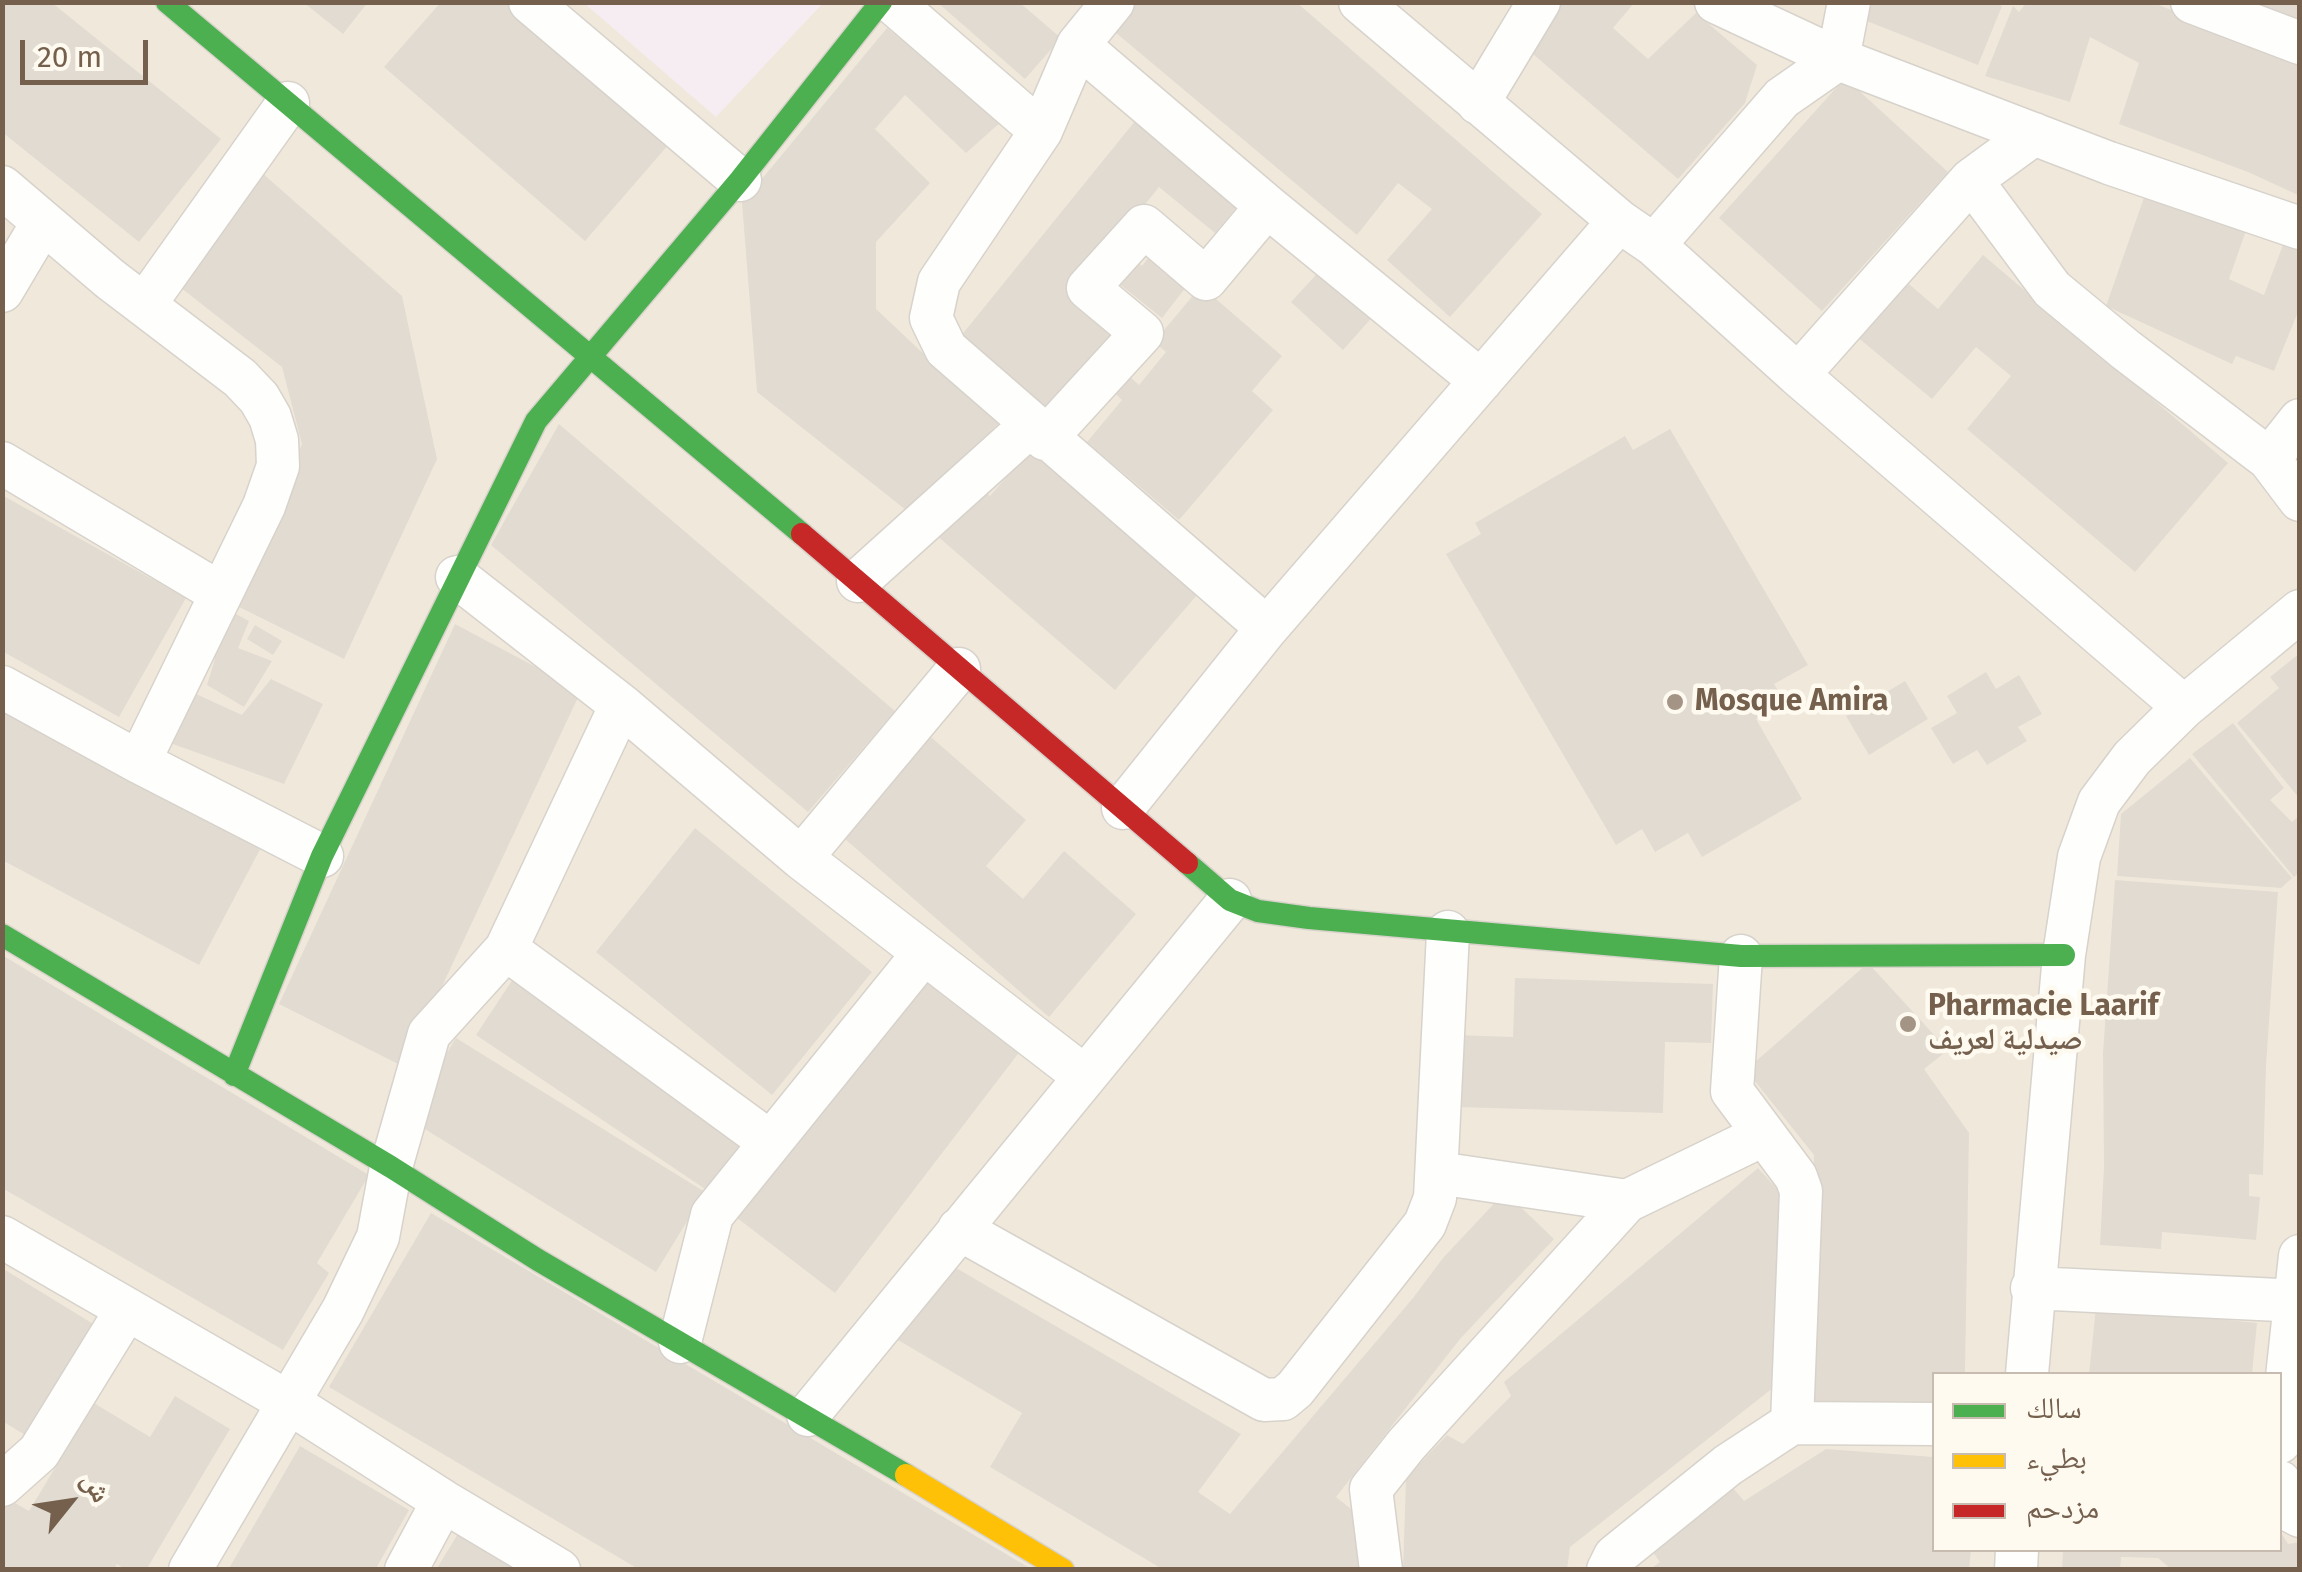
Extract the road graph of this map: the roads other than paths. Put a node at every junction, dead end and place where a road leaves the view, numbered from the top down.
1 (167, 2) edge
2 (530, 2) edge
3 (881, 2) edge
4 (892, 2) edge
5 (1113, 2) edge
6 (1360, 2) edge
7 (1539, 2) edge
8 (1716, 2) edge
9 (1849, 2) edge
10 (2215, 6) edge
11 (2300, 42) edge
12 (1078, 44) junction
13 (1838, 60) junction
14 (288, 103) junction
15 (1478, 103) junction
16 (1041, 131) junction
17 (2034, 134) junction
18 (740, 180) junction
19 (1971, 180) junction
20 (2, 187) edge
21 (1267, 206) junction
22 (1619, 221) junction
23 (43, 222) junction
24 (2300, 228) edge
25 (1654, 244) junction
26 (2, 291) edge
27 (145, 304) junction
28 (588, 358) junction
29 (1798, 375) junction
30 (1481, 381) junction
31 (2300, 420) edge
32 (1038, 432) junction
33 (2269, 458) junction
34 (2, 463) edge
35 (2300, 500) edge
36 (458, 577) junction
37 (858, 581) junction
38 (220, 593) junction
39 (2300, 611) edge
40 (1268, 628) junction
41 (959, 669) junction
42 (2, 687) edge
43 (622, 706) junction
44 (2184, 707) junction
45 (139, 762) junction
46 (1123, 808) junction
47 (322, 856) junction
48 (800, 858) junction
49 (1230, 900) junction
50 (1448, 932) junction
51 (2, 935) edge
52 (506, 949) junction
53 (923, 954) junction
54 (2064, 955) junction
55 (1742, 956) junction
56 (234, 1075) junction
57 (1084, 1076) junction
58 (1763, 1136) junction
59 (770, 1142) junction
60 (391, 1167) junction
61 (1438, 1173) junction
62 (1627, 1201) junction
63 (959, 1230) junction
64 (2, 1237) edge
65 (2300, 1256) edge
66 (2032, 1288) junction
67 (2297, 1301) edge
68 (126, 1308) junction
69 (680, 1342) junction
70 (2027, 1372) edge
71 (288, 1402) junction
72 (808, 1415) junction
73 (1792, 1424) junction
74 (1932, 1424) edge
75 (2282, 1425) edge
76 (2, 1485) edge
77 (2282, 1492) edge
78 (443, 1502) junction
79 (2300, 1516) edge
80 (190, 1570) edge
81 (406, 1570) edge
82 (559, 1570) edge
83 (1063, 1570) edge
84 (1381, 1570) edge
85 (1608, 1570) edge

1 - 14 street
2 - 18 street
3 - 18 street
4 - 16 street
5 - 12 street
6 - 15 street
7 - 15 street
8 - 13 street
9 - 13 street
10 - 11 street
12 - 16 street
12 - 21 street
13 - 17 street
13 - 25 street
14 - 27 street
14 - 28 street
15 - 22 street
16 - 32 street
17 - 19 street
17 - 24 street
18 - 28 street
19 - 29 street
19 - 33 street
20 - 23 street
21 - 30 street
21 - 32 street
22 - 25 street
22 - 30 street
23 - 26 street
23 - 27 street
25 - 29 street
27 - 38 street
28 - 36 street
28 - 37 street
29 - 44 street
30 - 40 street
31 - 33 street
32 - 37 street
32 - 40 street
33 - 35 street
34 - 38 street
36 - 43 street
36 - 47 street
37 - 41 street
38 - 45 street
39 - 44 street
40 - 46 street
41 - 46 street
41 - 48 street
42 - 45 street
43 - 48 street
43 - 52 street
44 - 54 street
45 - 47 street
46 - 49 street
47 - 56 street
48 - 53 street
49 - 50 street
49 - 57 street
50 - 55 street
50 - 61 street
51 - 56 street
52 - 59 street
52 - 60 street
53 - 57 street
53 - 59 street
54 - 55 street
54 - 66 street
55 - 58 street
56 - 60 street
57 - 63 street
58 - 62 street
58 - 73 street
59 - 69 street
60 - 69 street
60 - 71 street
61 - 62 street
61 - 63 street
62 - 84 street
63 - 72 street
64 - 68 street
65 - 67 street
66 - 67 street
66 - 70 street
67 - 75 street
68 - 71 street
68 - 76 street
69 - 72 street
71 - 78 street
71 - 80 street
72 - 83 street
73 - 74 street
73 - 85 street
77 - 79 street
78 - 81 street
78 - 82 street

